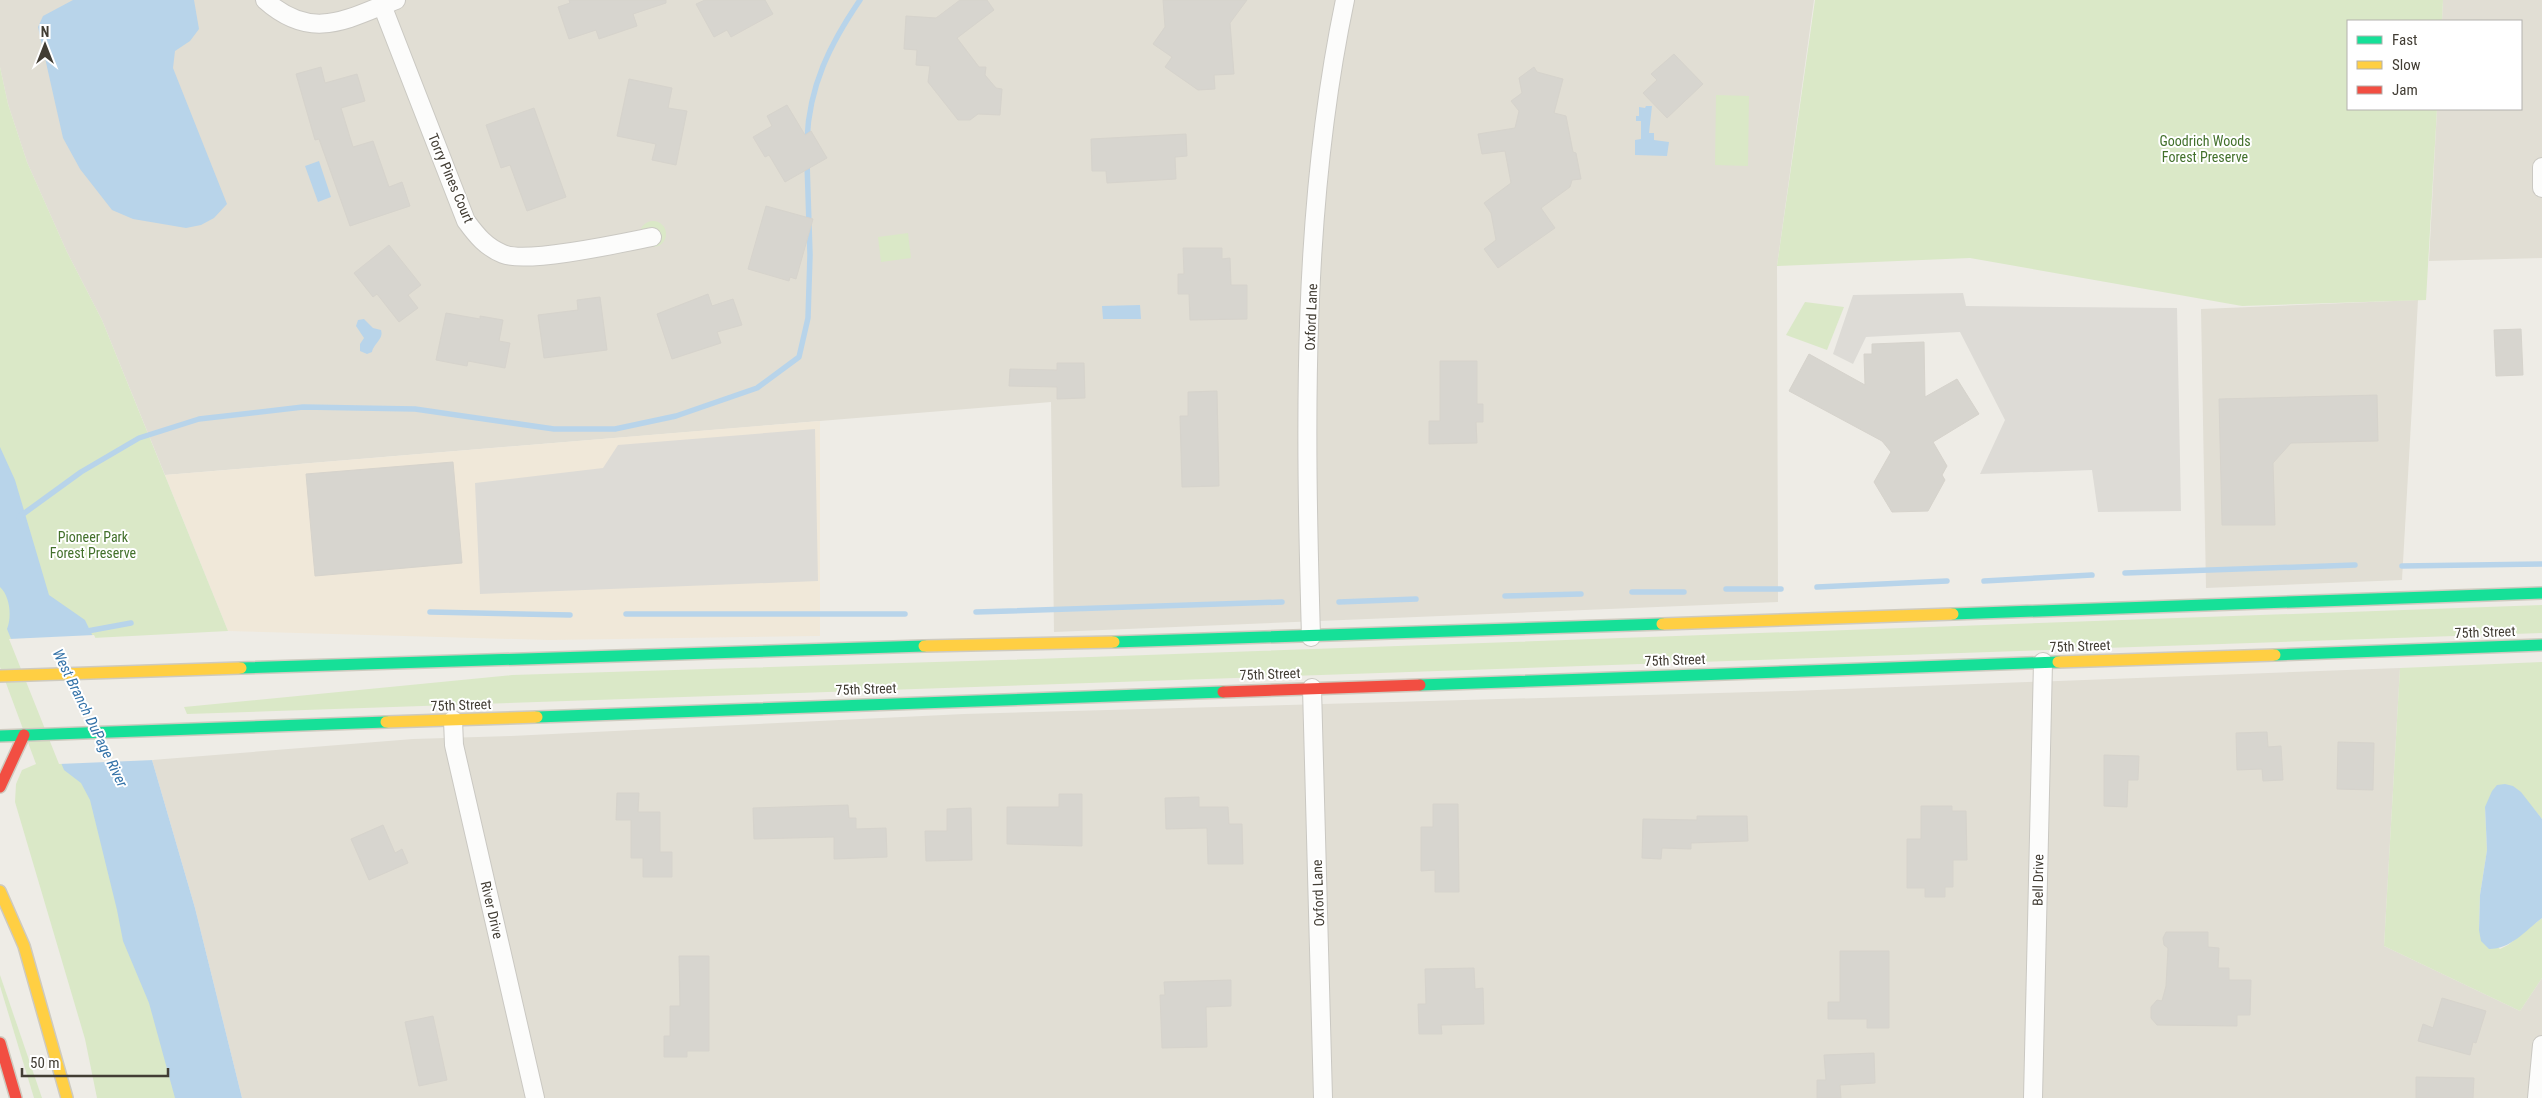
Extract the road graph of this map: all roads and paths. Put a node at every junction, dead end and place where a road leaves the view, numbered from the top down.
1 (265, 0) edge
2 (286, 0) edge
3 (1345, 0) edge
4 (389, 3) edge
5 (302, 21) junction
6 (2542, 168) edge
7 (2542, 188) edge
8 (652, 237) dead end
9 (2542, 593) edge
10 (1311, 637) junction
11 (2542, 644) edge
12 (2043, 662) junction
13 (0, 676) edge
14 (1312, 688) junction
15 (453, 720) junction
16 (24, 735) junction
17 (0, 736) edge
18 (0, 787) edge
19 (0, 892) edge
20 (0, 1043) edge
21 (2542, 1045) edge
22 (16, 1098) edge
23 (67, 1098) edge
24 (536, 1098) edge
25 (1323, 1098) edge
26 (2033, 1098) edge
27 (2537, 1098) edge

1 - 5 street
2 - 5 street
3 - 10 street, Oxford Lane
4 - 5 street
4 - 8 street, Torry Pines Court
6 - 7 street
9 - 10 main road
10 - 13 main road
11 - 12 main road, 75th Street
12 - 14 main road, 75th Street
12 - 26 street, Bell Drive
14 - 15 main road, 75th Street
14 - 25 street, Oxford Lane
15 - 16 main road, 75th Street
15 - 24 street, River Drive
16 - 17 main road, 75th Street
16 - 18 main road
19 - 23 main road
20 - 22 main road
21 - 27 street

